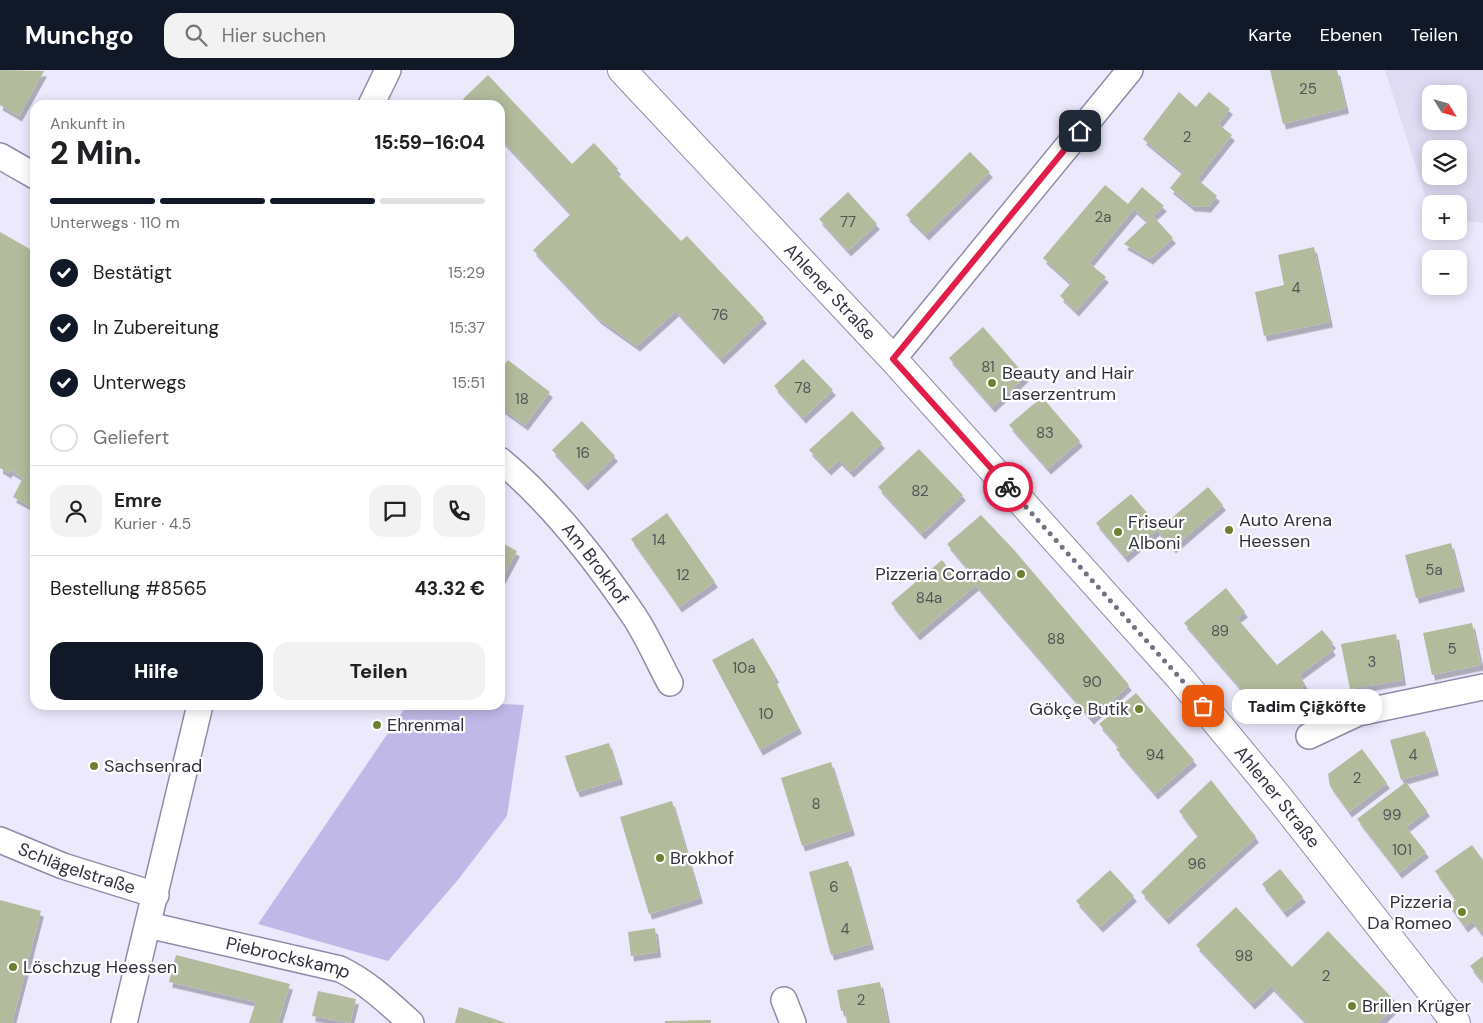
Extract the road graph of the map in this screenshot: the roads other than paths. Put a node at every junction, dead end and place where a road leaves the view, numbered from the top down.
1 (388, 70) edge
2 (622, 70) edge
3 (1130, 70) edge
4 (373, 100) edge
5 (0, 156) edge
6 (30, 173) edge
7 (893, 359) junction
8 (505, 465) edge
9 (670, 683) dead end
10 (1483, 686) edge
11 (199, 710) edge
12 (1309, 736) dead end
13 (0, 840) edge
14 (156, 895) junction
15 (148, 925) junction
16 (784, 1000) dead end
17 (124, 1023) edge
18 (411, 1023) edge
19 (793, 1023) edge
20 (1456, 1023) edge

1 - 4 street
2 - 7 main road, Ahlener Straße
3 - 7 street
5 - 6 street
7 - 20 main road, Ahlener Straße
8 - 9 street, Am Brokhof
10 - 12 street
11 - 14 street
13 - 14 street, Schlägelstraße
14 - 15 street
15 - 17 street
15 - 18 street, Piebrockskamp
16 - 19 street

